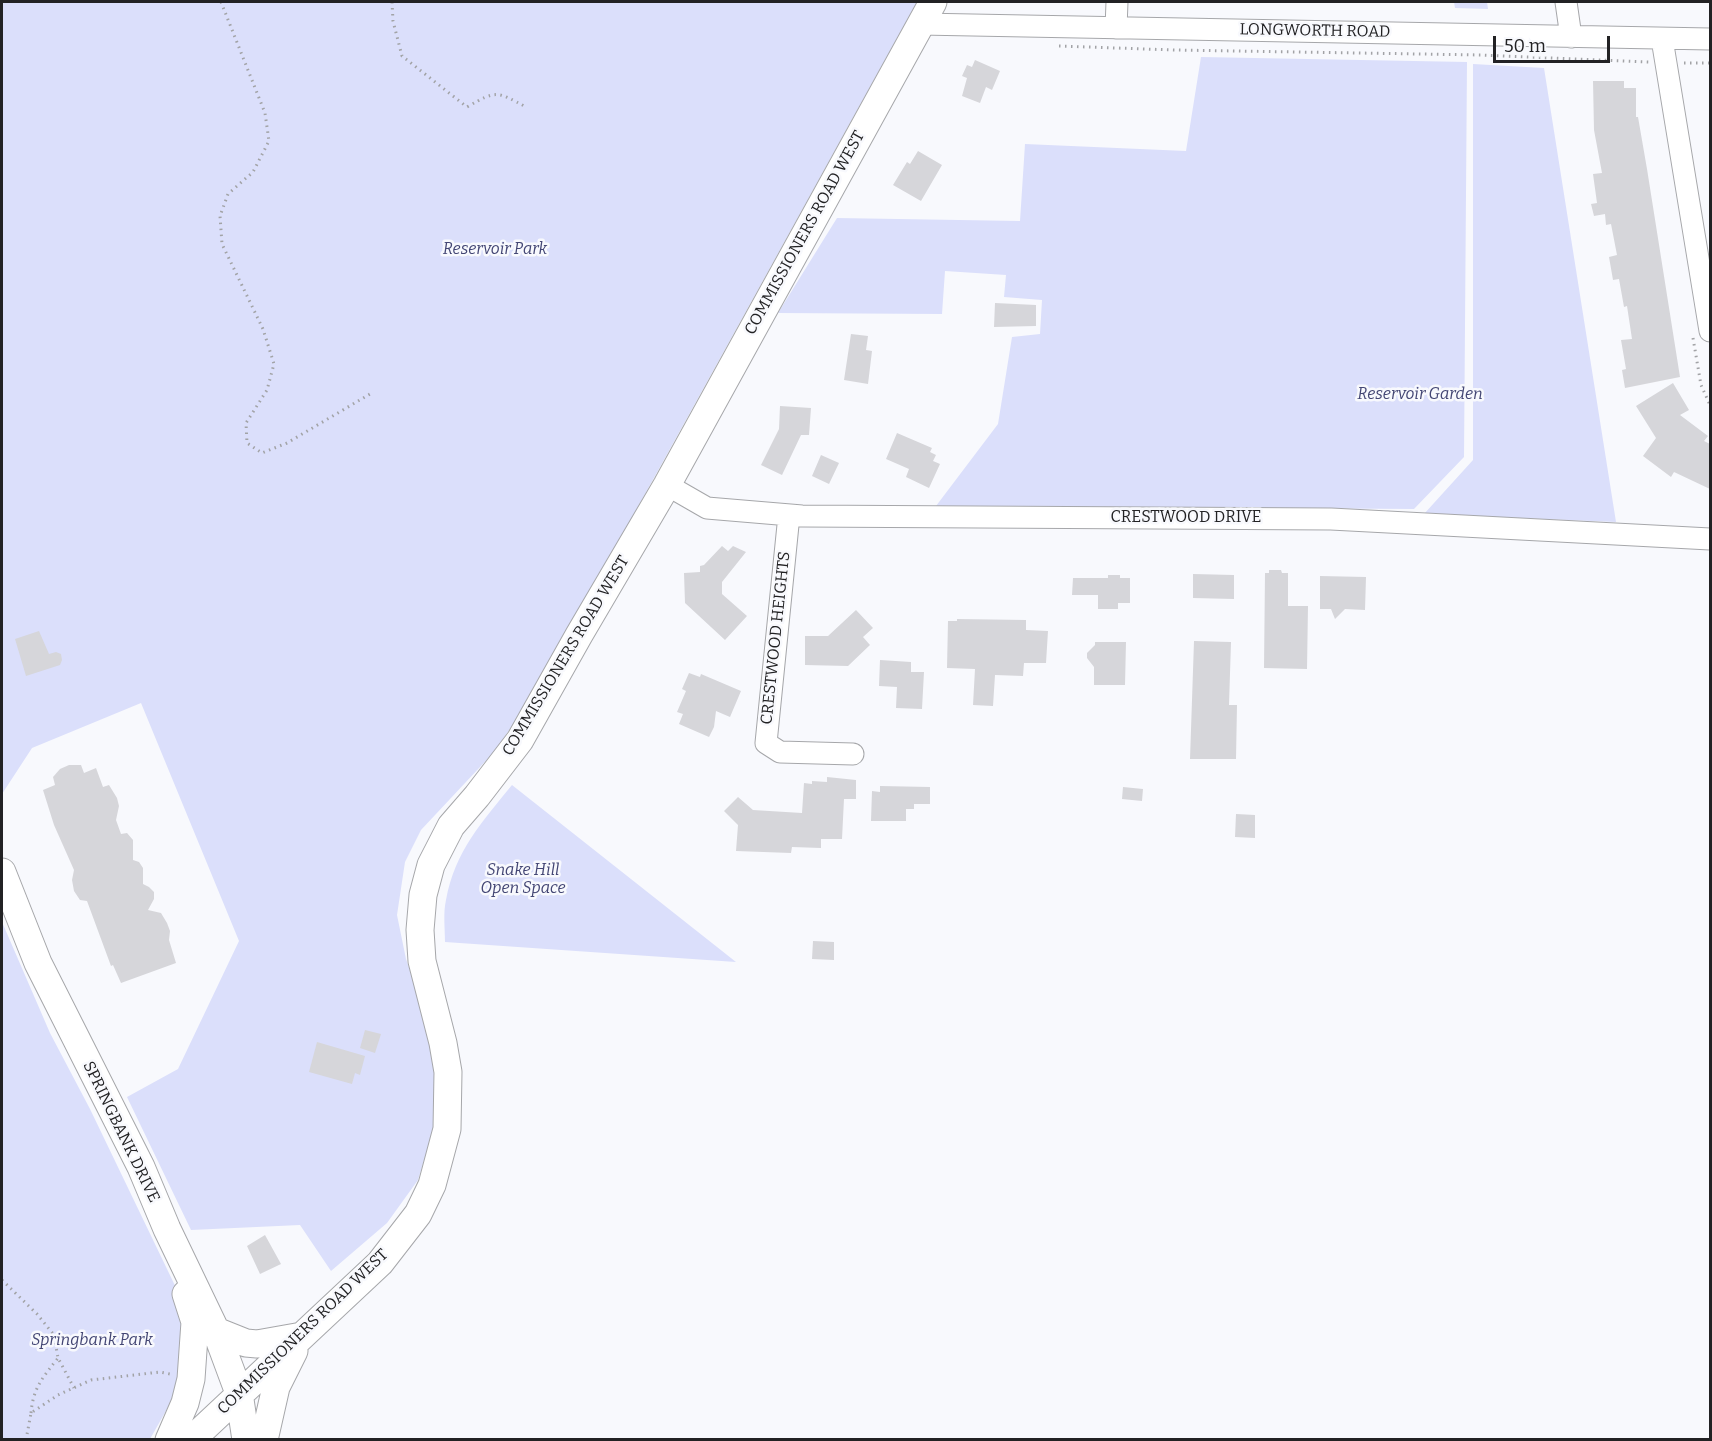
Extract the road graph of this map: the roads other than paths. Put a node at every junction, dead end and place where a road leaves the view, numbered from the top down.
1 (1117, 2) edge
2 (1566, 2) edge
3 (926, 13) edge
4 (1116, 28) junction
5 (1571, 37) junction
6 (1662, 39) junction
7 (1710, 39) edge
8 (1701, 329) edge
9 (667, 485) junction
10 (789, 515) junction
11 (1710, 539) edge
12 (853, 754) dead end
13 (2, 872) edge
14 (167, 1229) junction
15 (216, 1331) junction
16 (302, 1336) junction
17 (239, 1393) junction
18 (169, 1440) edge
19 (191, 1440) edge
20 (246, 1440) edge
21 (264, 1440) edge

1 - 4 street
2 - 5 street
3 - 4 street, LONGWORTH ROAD
3 - 9 main road, COMMISSIONERS ROAD WEST
4 - 5 street, LONGWORTH ROAD
5 - 6 street, LONGWORTH ROAD
6 - 7 street, LONGWORTH ROAD
6 - 8 street
9 - 10 street, CRESTWOOD DRIVE
9 - 16 main road, COMMISSIONERS ROAD WEST
10 - 11 street, CRESTWOOD DRIVE
10 - 12 street, CRESTWOOD HEIGHTS
13 - 14 main road, SPRINGBANK DRIVE
14 - 15 main road, SPRINGBANK DRIVE
14 - 18 main road
15 - 16 main road
15 - 17 main road, SPRINGBANK DRIVE
16 - 17 main road, COMMISSIONERS ROAD WEST
16 - 21 main road
17 - 19 main road, COMMISSIONERS ROAD WEST
17 - 20 main road, SPRINGBANK DRIVE

